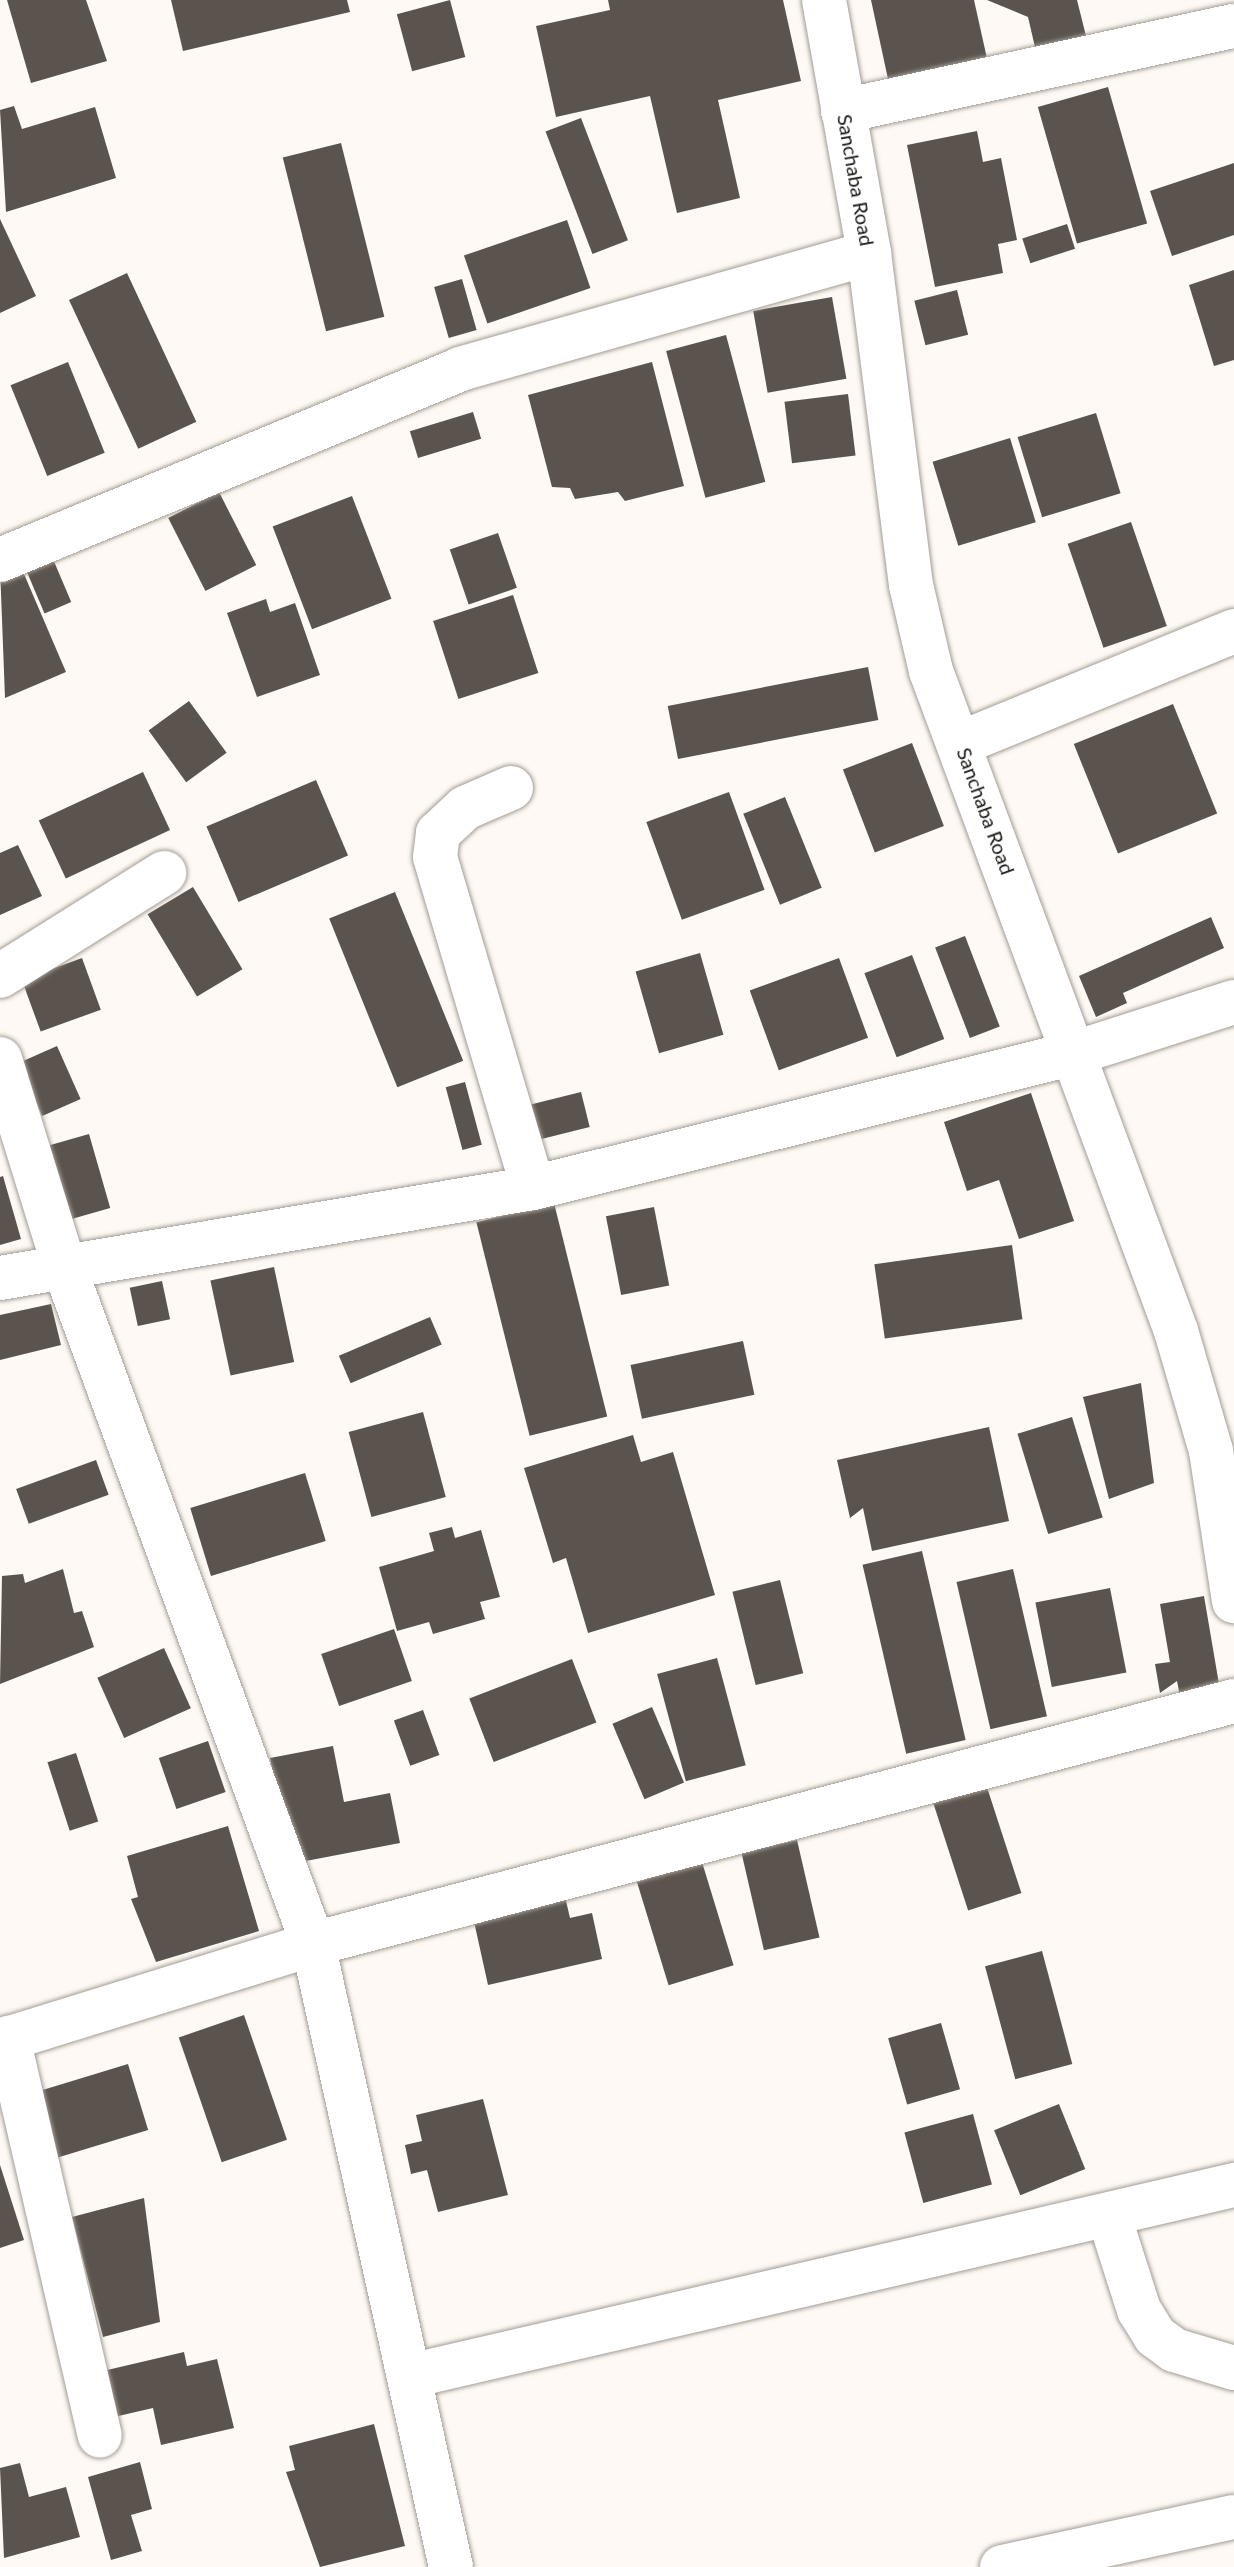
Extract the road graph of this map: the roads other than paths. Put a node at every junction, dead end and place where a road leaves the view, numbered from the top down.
1 (824, 0) edge
2 (1234, 26) edge
3 (843, 111) junction
4 (869, 253) junction
5 (0, 560) edge
6 (1234, 631) edge
7 (961, 743) junction
8 (511, 788) dead end
9 (164, 873) dead end
10 (0, 976) edge
11 (1234, 1002) edge
12 (1075, 1053) junction
13 (0, 1059) edge
14 (533, 1188) junction
15 (65, 1269) junction
16 (0, 1278) edge
17 (1234, 1601) edge
18 (1234, 1701) edge
19 (313, 1944) junction
20 (4, 2039) edge
21 (1234, 2185) edge
22 (1109, 2216) junction
23 (1234, 2368) edge
24 (414, 2375) junction
25 (100, 2436) dead end
26 (1234, 2517) edge
27 (451, 2567) edge
28 (1002, 2567) edge

1 - 3 street, Sanchaba Road
2 - 3 street
3 - 4 street, Sanchaba Road
4 - 5 street
4 - 7 street, Sanchaba Road
6 - 7 street
7 - 12 street, Sanchaba Road
8 - 14 street
9 - 10 street
11 - 12 street
12 - 14 street
12 - 17 street, Sanchaba Road
13 - 15 street
14 - 15 street
15 - 16 street
15 - 19 street
18 - 19 street
19 - 20 street
19 - 24 street
20 - 25 street
21 - 22 street
22 - 23 street
22 - 24 street
24 - 27 street
26 - 28 street

